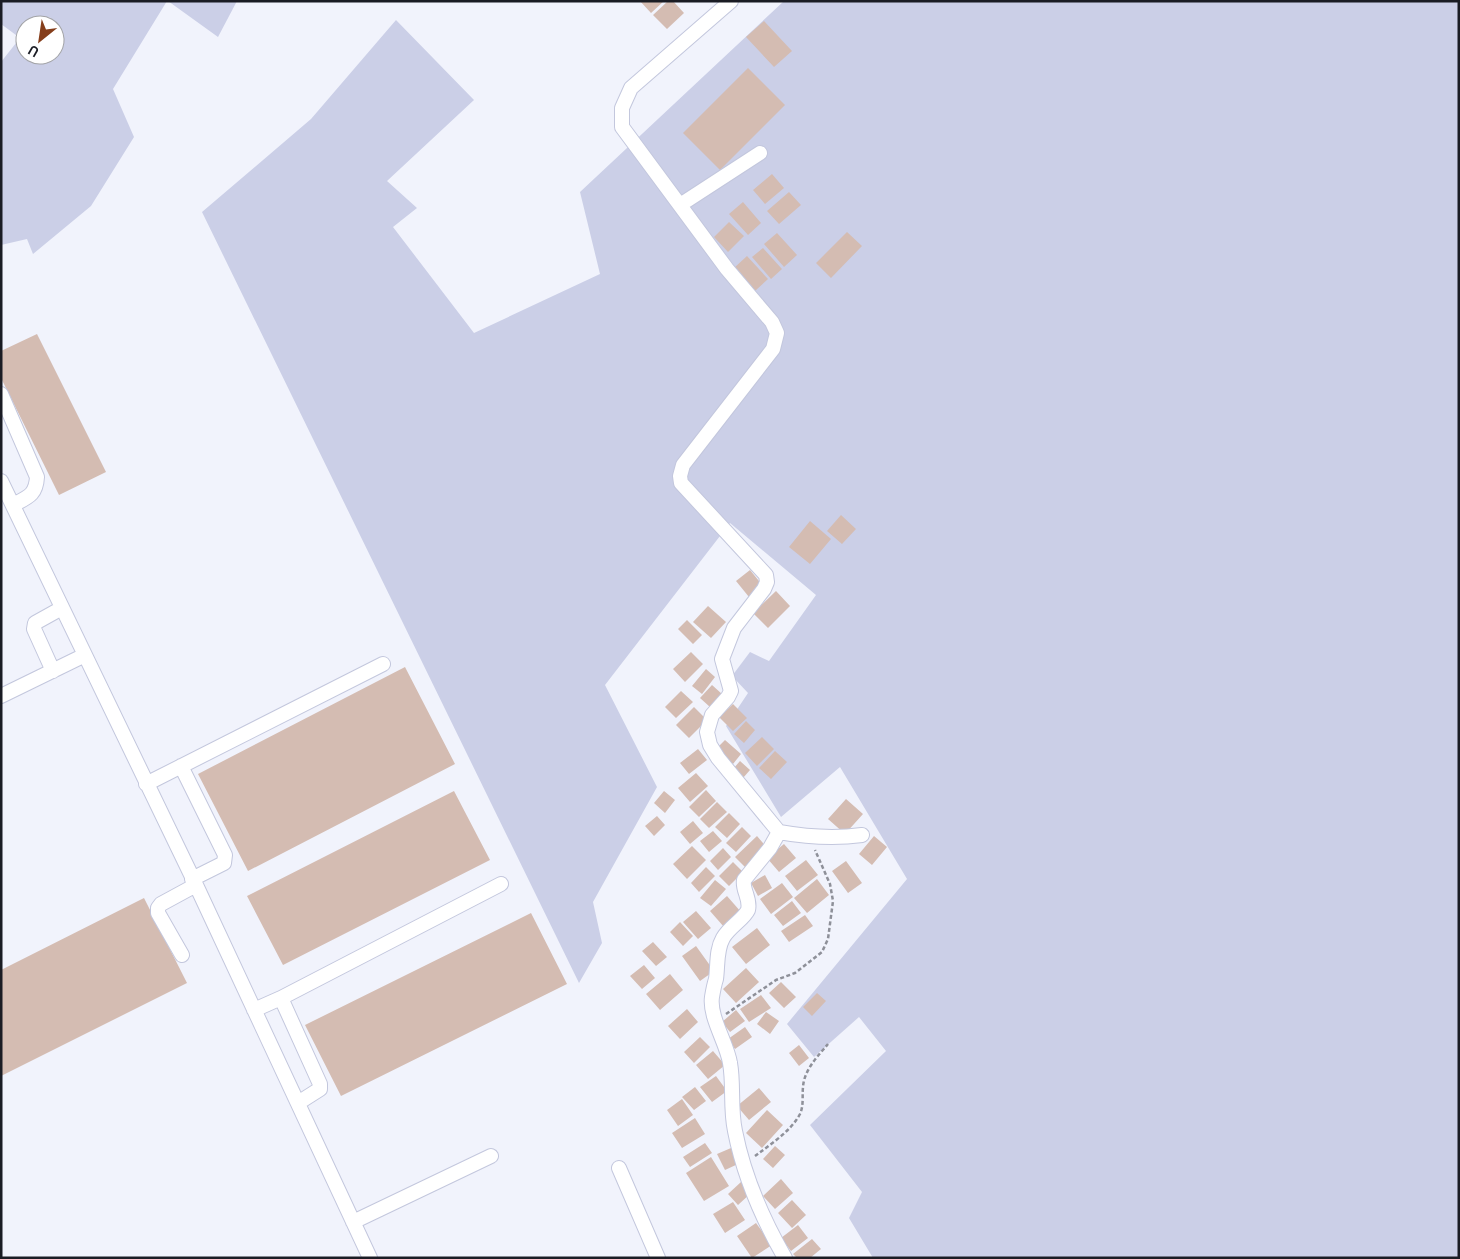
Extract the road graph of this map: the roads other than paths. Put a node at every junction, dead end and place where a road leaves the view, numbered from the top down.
1 (731, 1) edge
2 (760, 153) dead end
3 (680, 205) junction
4 (1, 394) edge
5 (1, 481) edge
6 (13, 506) junction
7 (62, 608) junction
8 (85, 655) junction
9 (383, 664) dead end
10 (53, 671) junction
11 (1, 696) edge
12 (182, 766) junction
13 (146, 784) junction
14 (778, 832) junction
15 (862, 835) dead end
16 (194, 882) junction
17 (502, 884) dead end
18 (182, 955) dead end
19 (281, 998) junction
20 (254, 1010) junction
21 (298, 1103) junction
22 (491, 1156) dead end
23 (619, 1168) dead end
24 (353, 1222) junction
25 (370, 1258) edge
26 (658, 1258) edge
27 (785, 1258) edge

1 - 3 street
2 - 3 street
3 - 14 street
4 - 6 street
5 - 6 street
6 - 7 street
7 - 8 street
7 - 10 street
8 - 10 street
8 - 13 street
9 - 12 street
10 - 11 street
12 - 13 street
12 - 16 street
13 - 16 street
14 - 15 street
14 - 27 street
16 - 18 street
16 - 20 street
17 - 19 street
19 - 20 street
19 - 21 street
20 - 21 street
21 - 24 street
22 - 24 street
23 - 26 street
24 - 25 street

